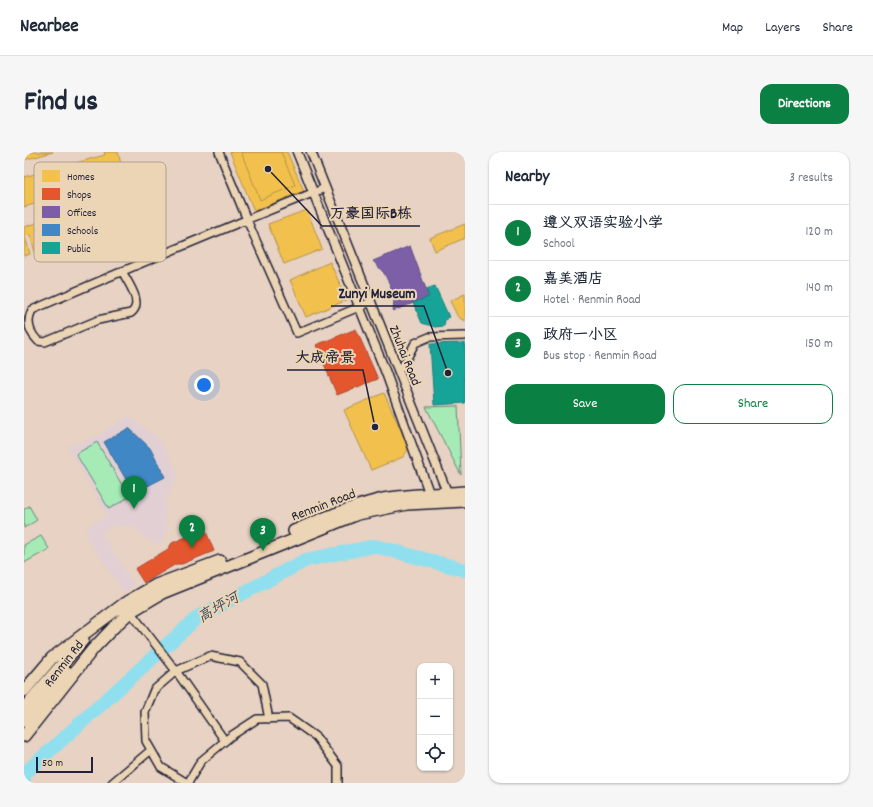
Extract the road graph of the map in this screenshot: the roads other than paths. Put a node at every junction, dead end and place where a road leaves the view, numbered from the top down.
1 (219, 152) edge
2 (297, 152) edge
3 (311, 152) edge
4 (325, 188) junction
5 (313, 193) junction
6 (247, 220) junction
7 (166, 254) edge
8 (146, 262) edge
9 (122, 272) junction
10 (371, 302) junction
11 (359, 307) junction
12 (465, 336) edge
13 (398, 368) junction
14 (465, 492) edge
15 (449, 497) junction
16 (431, 498) junction
17 (465, 501) edge
18 (128, 607) junction
19 (100, 622) junction
20 (113, 628) junction
21 (176, 671) junction
22 (24, 691) edge
23 (24, 708) edge
24 (269, 719) junction
25 (24, 721) edge
26 (24, 736) edge
27 (225, 741) junction
28 (151, 750) junction
29 (112, 783) edge
30 (188, 783) edge
31 (338, 783) edge

1 - 6 street
2 - 5 street, Zhuhai Road
3 - 4 street, Zhuhai Road
4 - 5 street
4 - 10 street, Zhuhai Road
5 - 6 street
5 - 11 street, Zhuhai Road
6 - 7 street
6 - 11 street
8 - 9 street
9 - 9 street
10 - 11 street
10 - 13 street, Zhuhai Road
11 - 16 street, Zhuhai Road
12 - 13 street
13 - 15 street, Zhuhai Road
14 - 15 main road, Renmin Road
15 - 16 main road, Renmin Road
15 - 17 main road, Renmin Road
16 - 18 main road, Renmin Road
18 - 19 main road, Renmin Road
18 - 20 main road, Renmin Rd
18 - 21 street
19 - 22 main road, Renmin Road
19 - 23 main road
20 - 25 main road
20 - 26 main road, Renmin Rd
21 - 24 street
21 - 27 street
21 - 28 street
24 - 27 street
24 - 31 street
27 - 30 street
28 - 29 street
28 - 30 street

